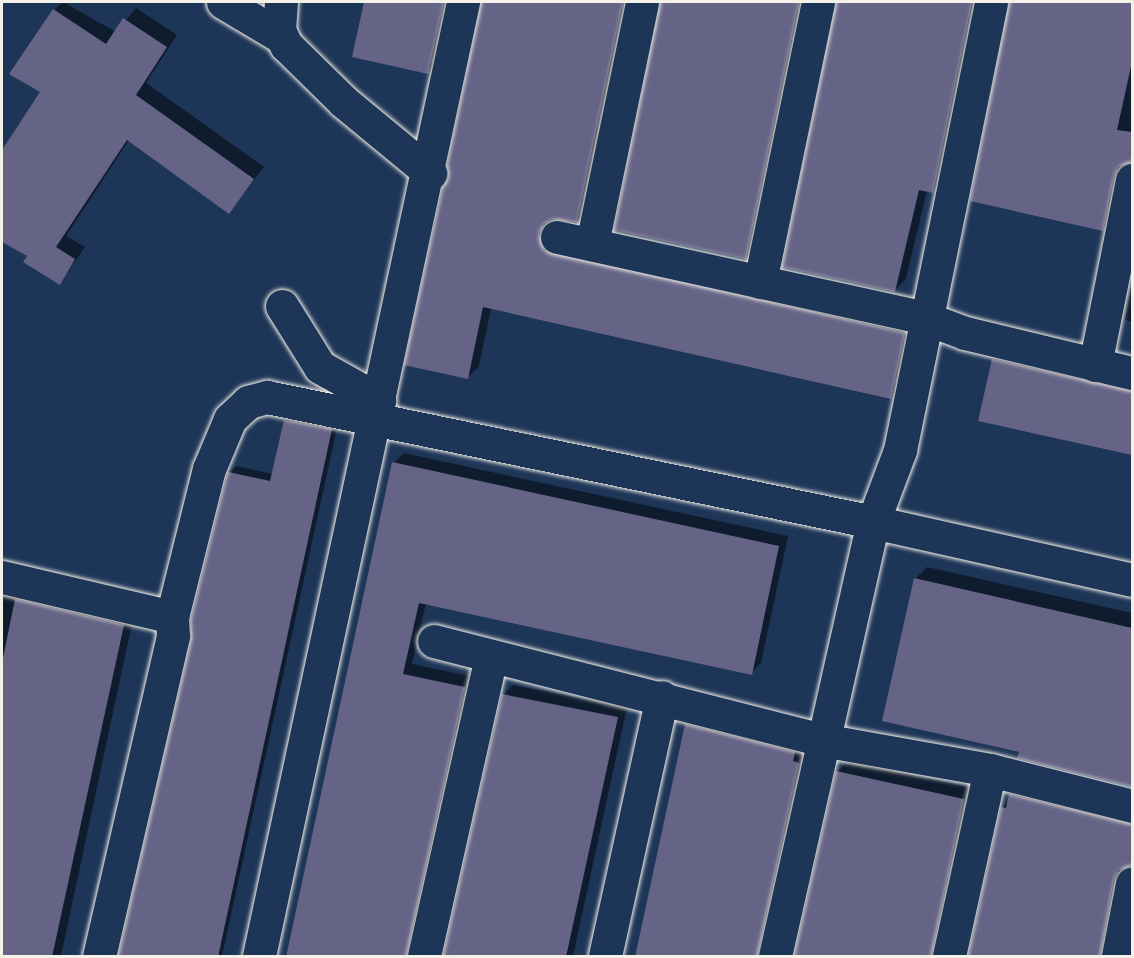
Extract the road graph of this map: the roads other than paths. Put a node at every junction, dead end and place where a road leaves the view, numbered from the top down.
1 (223, 2) edge
2 (281, 2) edge
3 (463, 2) edge
4 (642, 2) edge
5 (818, 2) edge
6 (991, 2) edge
7 (280, 36) junction
8 (430, 173) junction
9 (1132, 180) edge
10 (557, 237) dead end
11 (592, 244) junction
12 (760, 282) junction
13 (282, 306) dead end
14 (925, 318) junction
15 (1095, 365) junction
16 (1132, 374) edge
17 (376, 408) junction
18 (873, 522) junction
19 (1132, 580) edge
20 (3, 586) edge
21 (172, 617) junction
22 (434, 641) dead end
23 (491, 657) junction
24 (662, 697) junction
25 (822, 740) junction
26 (990, 770) junction
27 (1132, 806) edge
28 (1132, 884) edge
29 (99, 957) edge
30 (259, 957) edge
31 (424, 957) edge
32 (605, 957) edge
33 (775, 957) edge
34 (949, 957) edge
35 (1118, 957) edge

1 - 7 street
2 - 7 street
3 - 8 street
4 - 11 street
5 - 12 street
6 - 14 street
7 - 8 street
8 - 17 street
9 - 15 street
10 - 11 street
11 - 12 street
12 - 14 street
13 - 17 street
14 - 15 street
14 - 18 street
15 - 16 street
17 - 18 street
17 - 21 street
17 - 30 street
18 - 19 street
18 - 25 street
20 - 21 street
21 - 29 street
22 - 23 street
23 - 24 street
23 - 31 street
24 - 25 street
24 - 32 street
25 - 26 street
25 - 33 street
26 - 27 street
26 - 34 street
28 - 35 street

